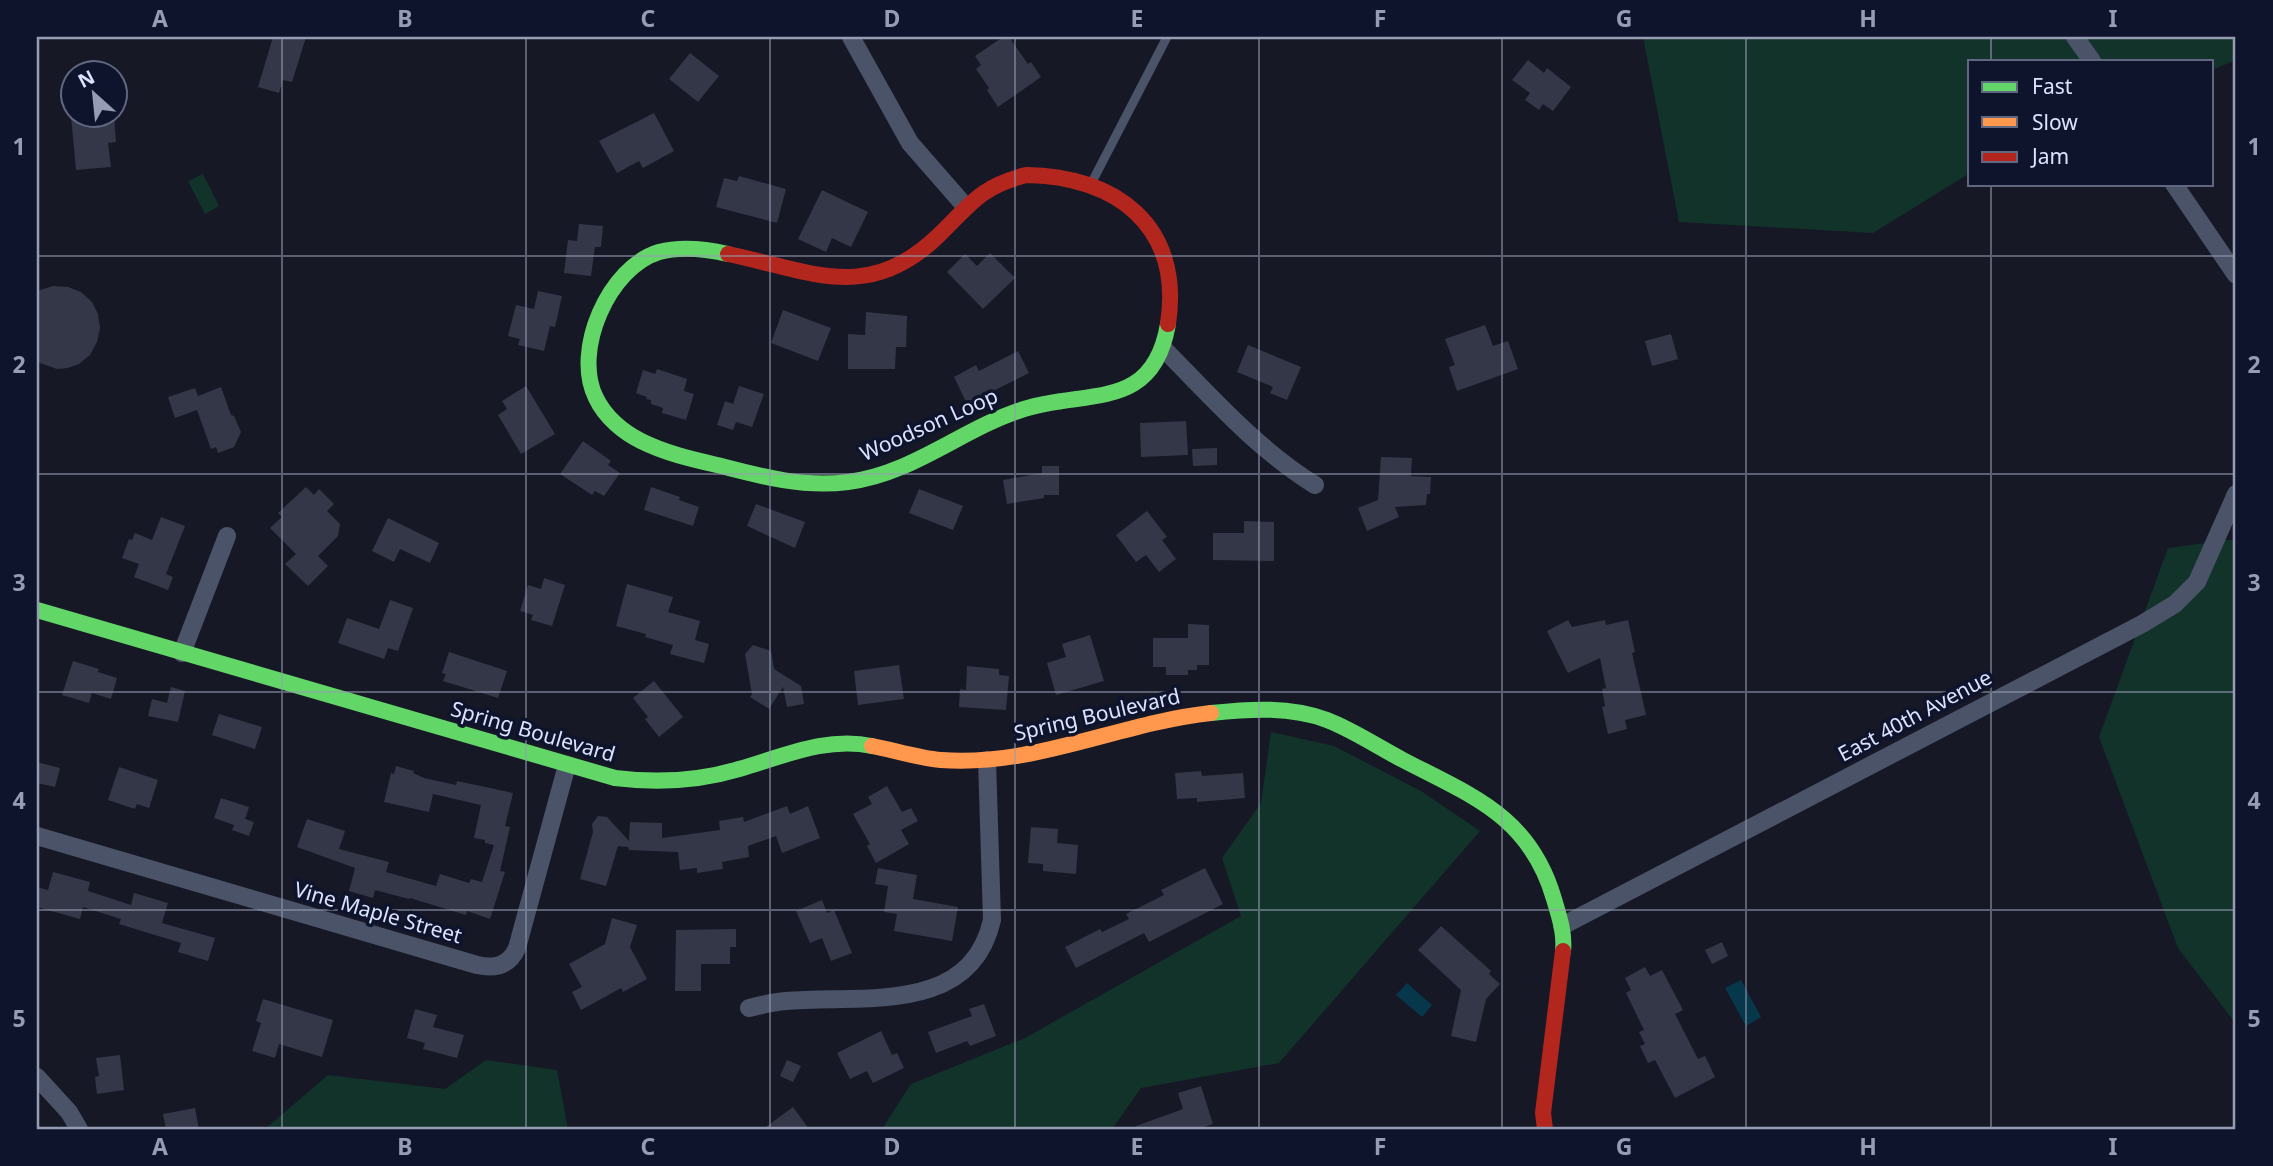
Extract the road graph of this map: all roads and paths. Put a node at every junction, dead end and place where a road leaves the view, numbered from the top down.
1 (851, 37) edge
2 (1167, 37) edge
3 (2075, 37) edge
4 (2091, 60) edge
5 (1091, 184) junction
6 (2175, 186) edge
7 (965, 206) junction
8 (2236, 275) edge
9 (1164, 349) junction
10 (1315, 485) dead end
11 (2236, 494) edge
12 (228, 536) dead end
13 (37, 610) edge
14 (182, 653) junction
15 (987, 760) junction
16 (567, 765) junction
17 (37, 836) edge
18 (1562, 926) junction
19 (749, 1008) dead end
20 (37, 1077) edge
21 (79, 1129) edge
22 (1545, 1129) edge

1 - 7 street
2 - 5 lane
3 - 4 street
5 - 7 street, Woodson Loop
5 - 9 street, Woodson Loop
6 - 8 street
7 - 9 street, Woodson Loop
9 - 10 street
11 - 18 street, East 40th Avenue
12 - 14 street
13 - 14 street, Spring Boulevard
14 - 16 street, Spring Boulevard
15 - 16 street, Spring Boulevard
15 - 18 street, Spring Boulevard
15 - 19 street
16 - 17 street, Vine Maple Street
18 - 22 street, Spring Boulevard
20 - 21 street

